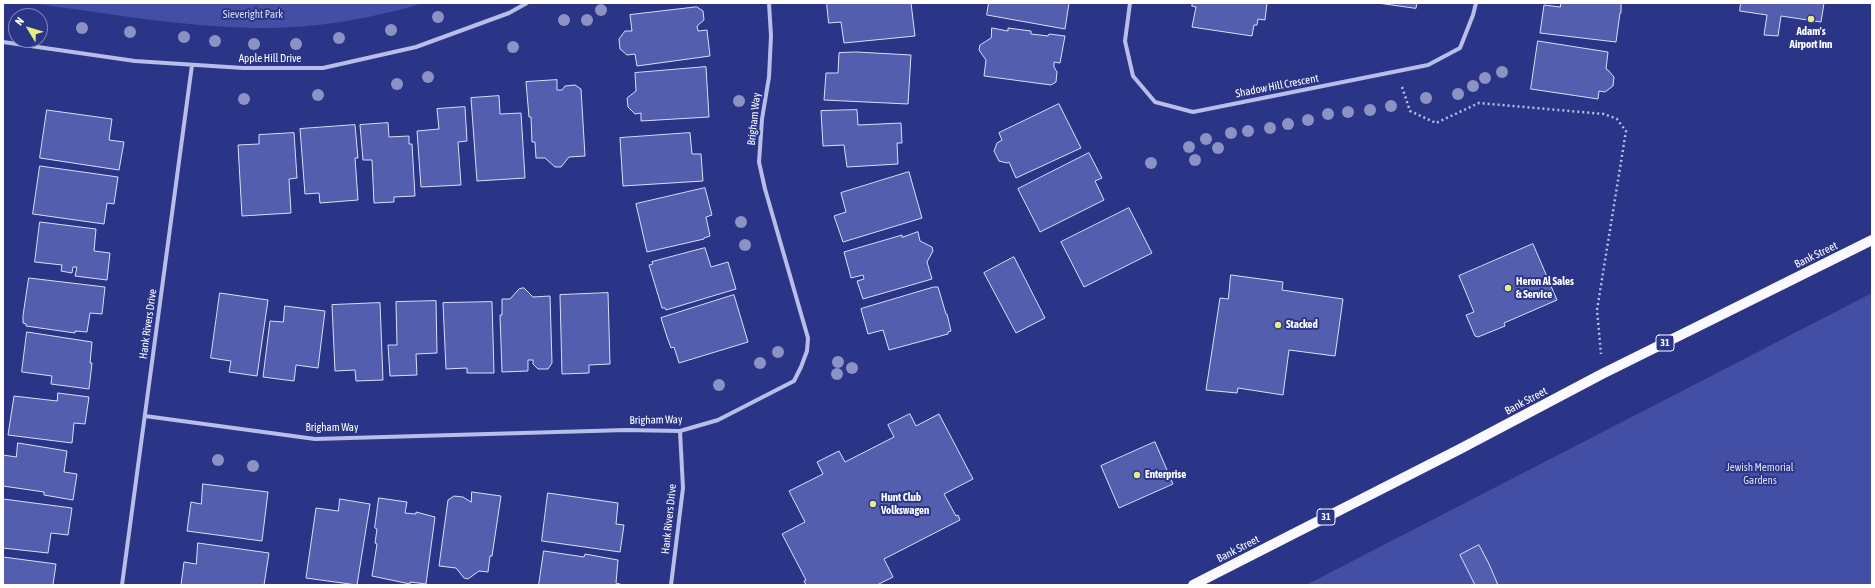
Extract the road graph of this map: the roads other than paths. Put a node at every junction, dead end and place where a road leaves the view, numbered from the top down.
1 (527, 3) edge
2 (769, 3) edge
3 (1130, 3) edge
4 (1476, 3) edge
5 (3, 42) edge
6 (192, 65) junction
7 (1872, 240) edge
8 (145, 416) junction
9 (680, 431) junction
10 (122, 585) edge
11 (671, 585) edge
12 (1193, 585) edge

1 - 6 street, Apple Hill Drive
2 - 9 street, Brigham Way
3 - 4 street, Shadow Hill Crescent
5 - 6 street, Apple Hill Drive
6 - 8 street, Hank Rivers Drive
7 - 12 main road, Bank Street / 31
8 - 9 street, Brigham Way
8 - 10 street, Hank Rivers Drive
9 - 11 street, Hank Rivers Drive

